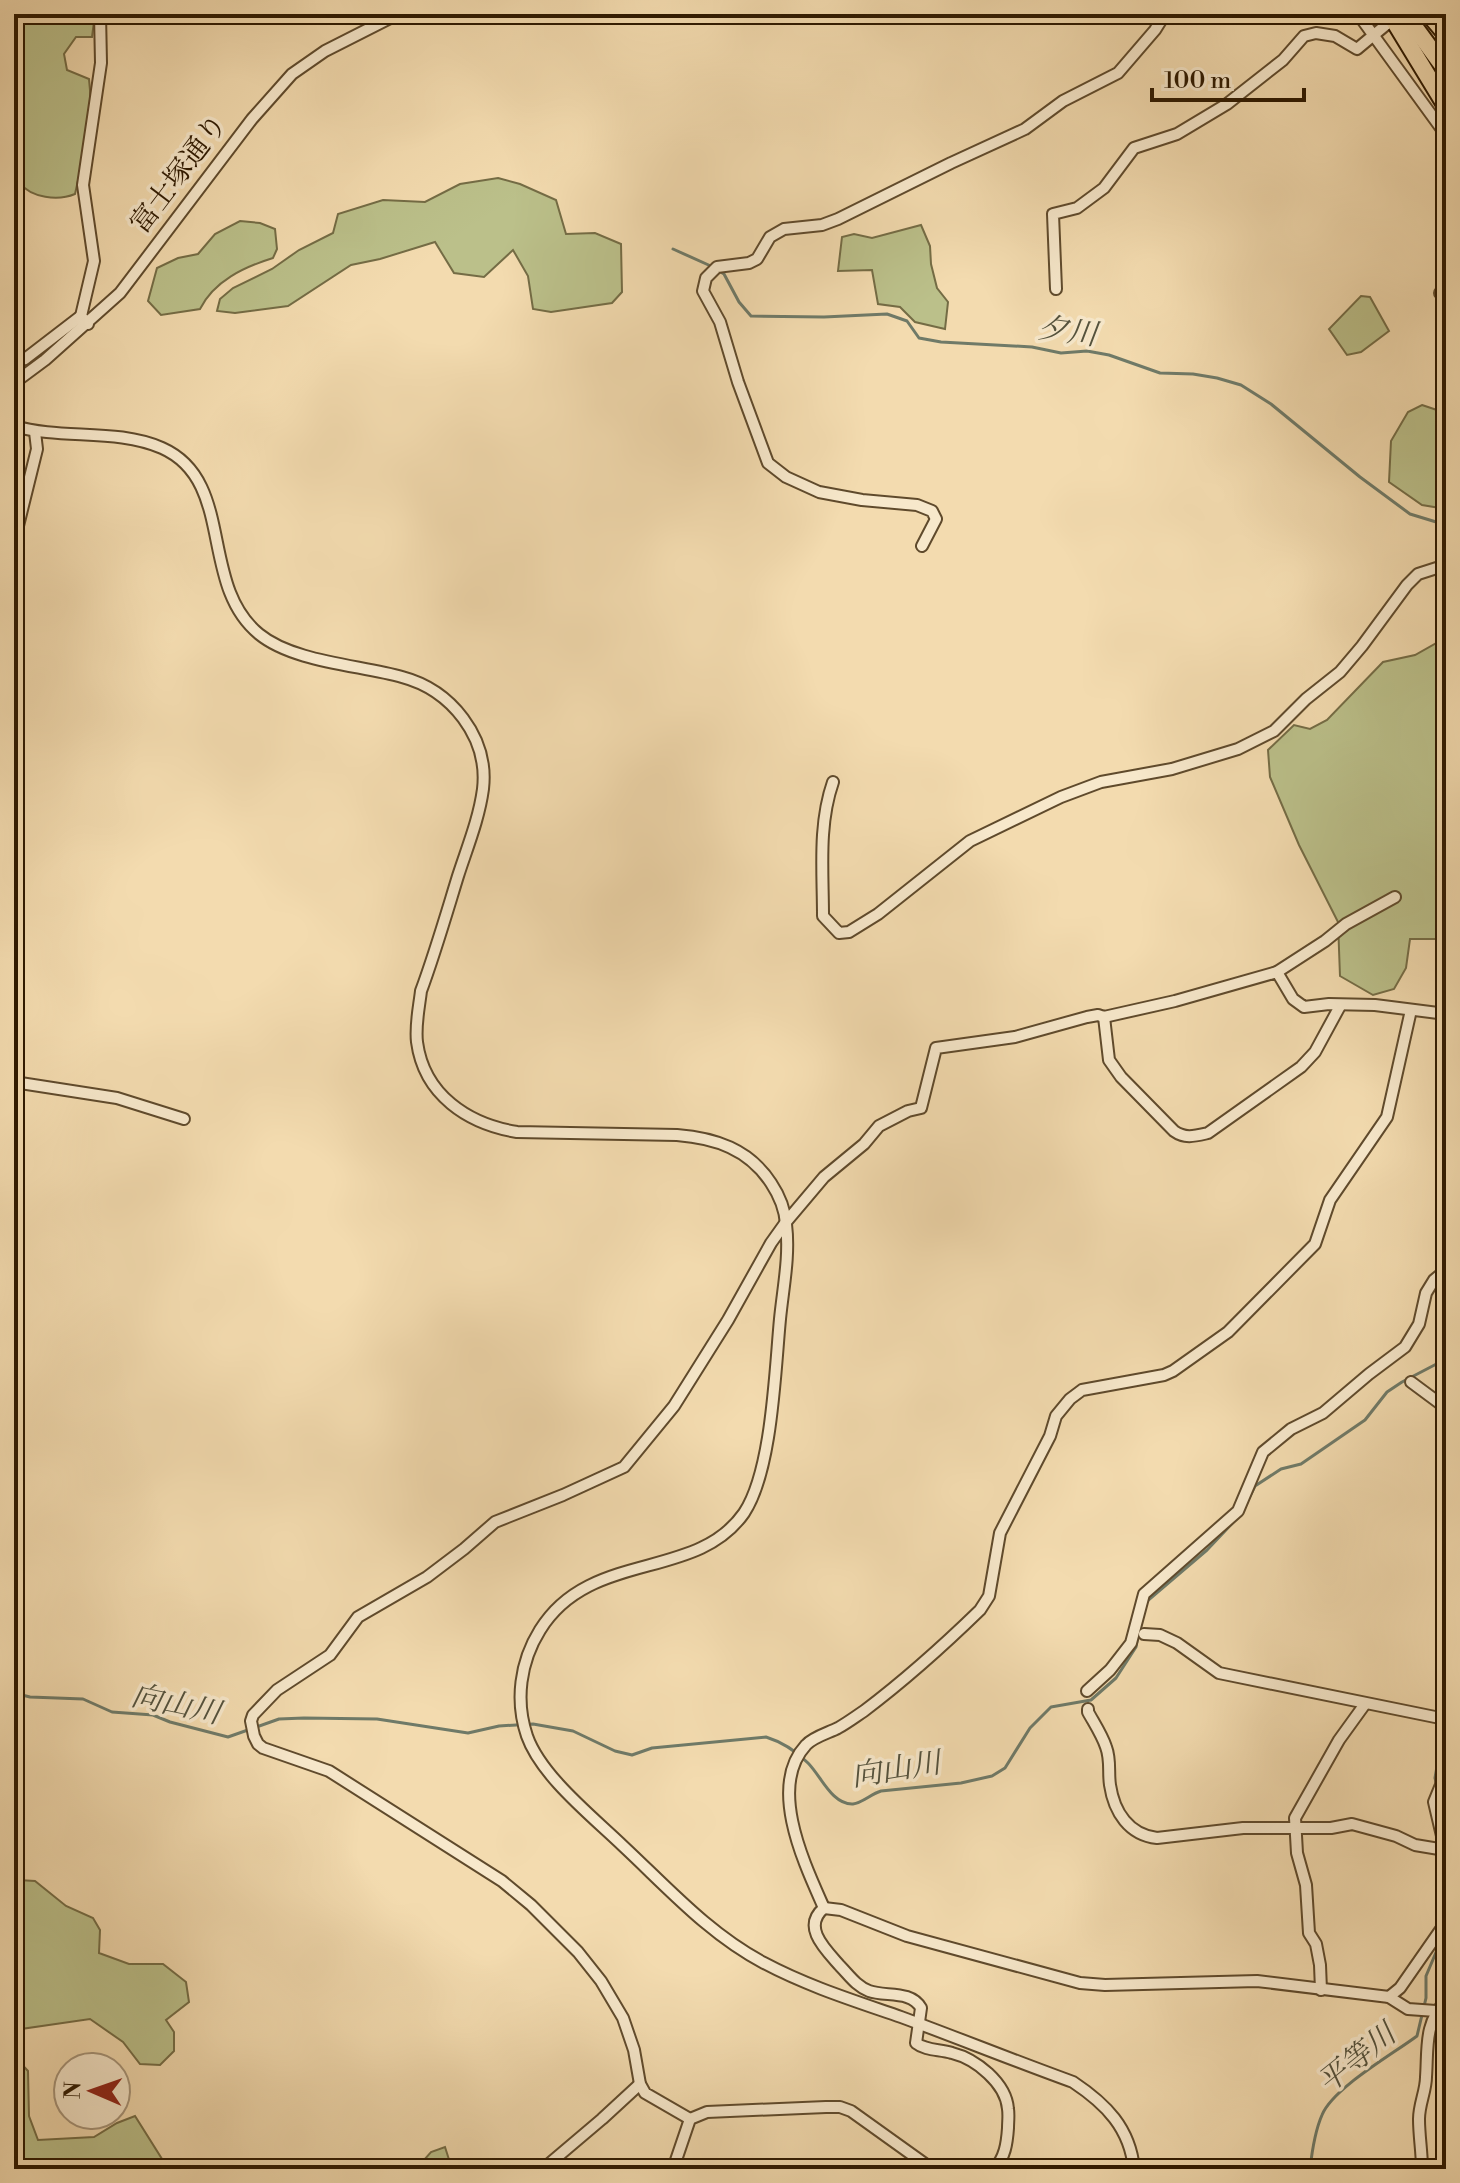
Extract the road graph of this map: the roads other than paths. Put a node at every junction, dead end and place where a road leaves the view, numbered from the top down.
1 (100, 14) edge
2 (398, 14) edge
3 (1165, 14) edge
4 (1358, 14) edge
5 (1405, 14) edge
6 (1429, 14) edge
7 (1389, 19) edge
8 (1446, 34) edge
9 (1373, 35) junction
10 (1446, 70) edge
11 (1446, 106) edge
12 (1446, 135) edge
13 (1056, 289) dead end
14 (85, 320) junction
15 (14, 350) edge
16 (14, 383) edge
17 (14, 426) edge
18 (35, 432) junction
19 (14, 542) edge
20 (922, 546) dead end
21 (1446, 565) edge
22 (833, 782) dead end
23 (1395, 897) dead end
24 (1277, 972) junction
25 (1340, 1006) junction
26 (1411, 1010) junction
27 (1446, 1014) edge
28 (1104, 1017) junction
29 (14, 1082) edge
30 (184, 1119) dead end
31 (786, 1222) junction
32 (1446, 1270) edge
33 (1411, 1382) dead end
34 (1446, 1408) edge
35 (1144, 1634) dead end
36 (1087, 1691) dead end
37 (1365, 1704) junction
38 (1088, 1709) dead end
39 (1440, 1718) dead end
40 (1446, 1738) edge
41 (1296, 1828) junction
42 (1446, 1852) edge
43 (824, 1908) junction
44 (1446, 1922) edge
45 (1321, 1990) junction
46 (1389, 1997) junction
47 (1446, 2001) edge
48 (1433, 2011) junction
49 (919, 2024) junction
50 (640, 2084) junction
51 (690, 2119) junction
52 (543, 2169) edge
53 (673, 2169) edge
54 (932, 2169) edge
55 (994, 2169) edge
56 (1134, 2169) edge
57 (1422, 2169) edge

1 - 14 street
2 - 14 street, 富士塚通り
3 - 20 street
4 - 9 street
5 - 10 highway
6 - 8 highway
7 - 9 street
7 - 11 highway
9 - 12 street
9 - 13 street
14 - 15 street
14 - 16 street, 富士塚通り
17 - 18 street
18 - 19 street
18 - 31 street
21 - 22 street
23 - 24 street
24 - 25 street
24 - 28 street
25 - 26 street
25 - 28 street
26 - 27 street
26 - 43 street
28 - 31 street
29 - 30 street
31 - 49 street
31 - 50 street
32 - 36 street
33 - 34 street
35 - 37 street
37 - 39 street
37 - 41 street
38 - 41 street
40 - 42 street
41 - 42 street
41 - 45 street
43 - 45 street
43 - 49 street
44 - 46 street
45 - 46 street
46 - 48 street
47 - 48 street
48 - 57 street
49 - 55 street
49 - 56 street
50 - 51 street
50 - 52 street
51 - 53 street
51 - 54 street

